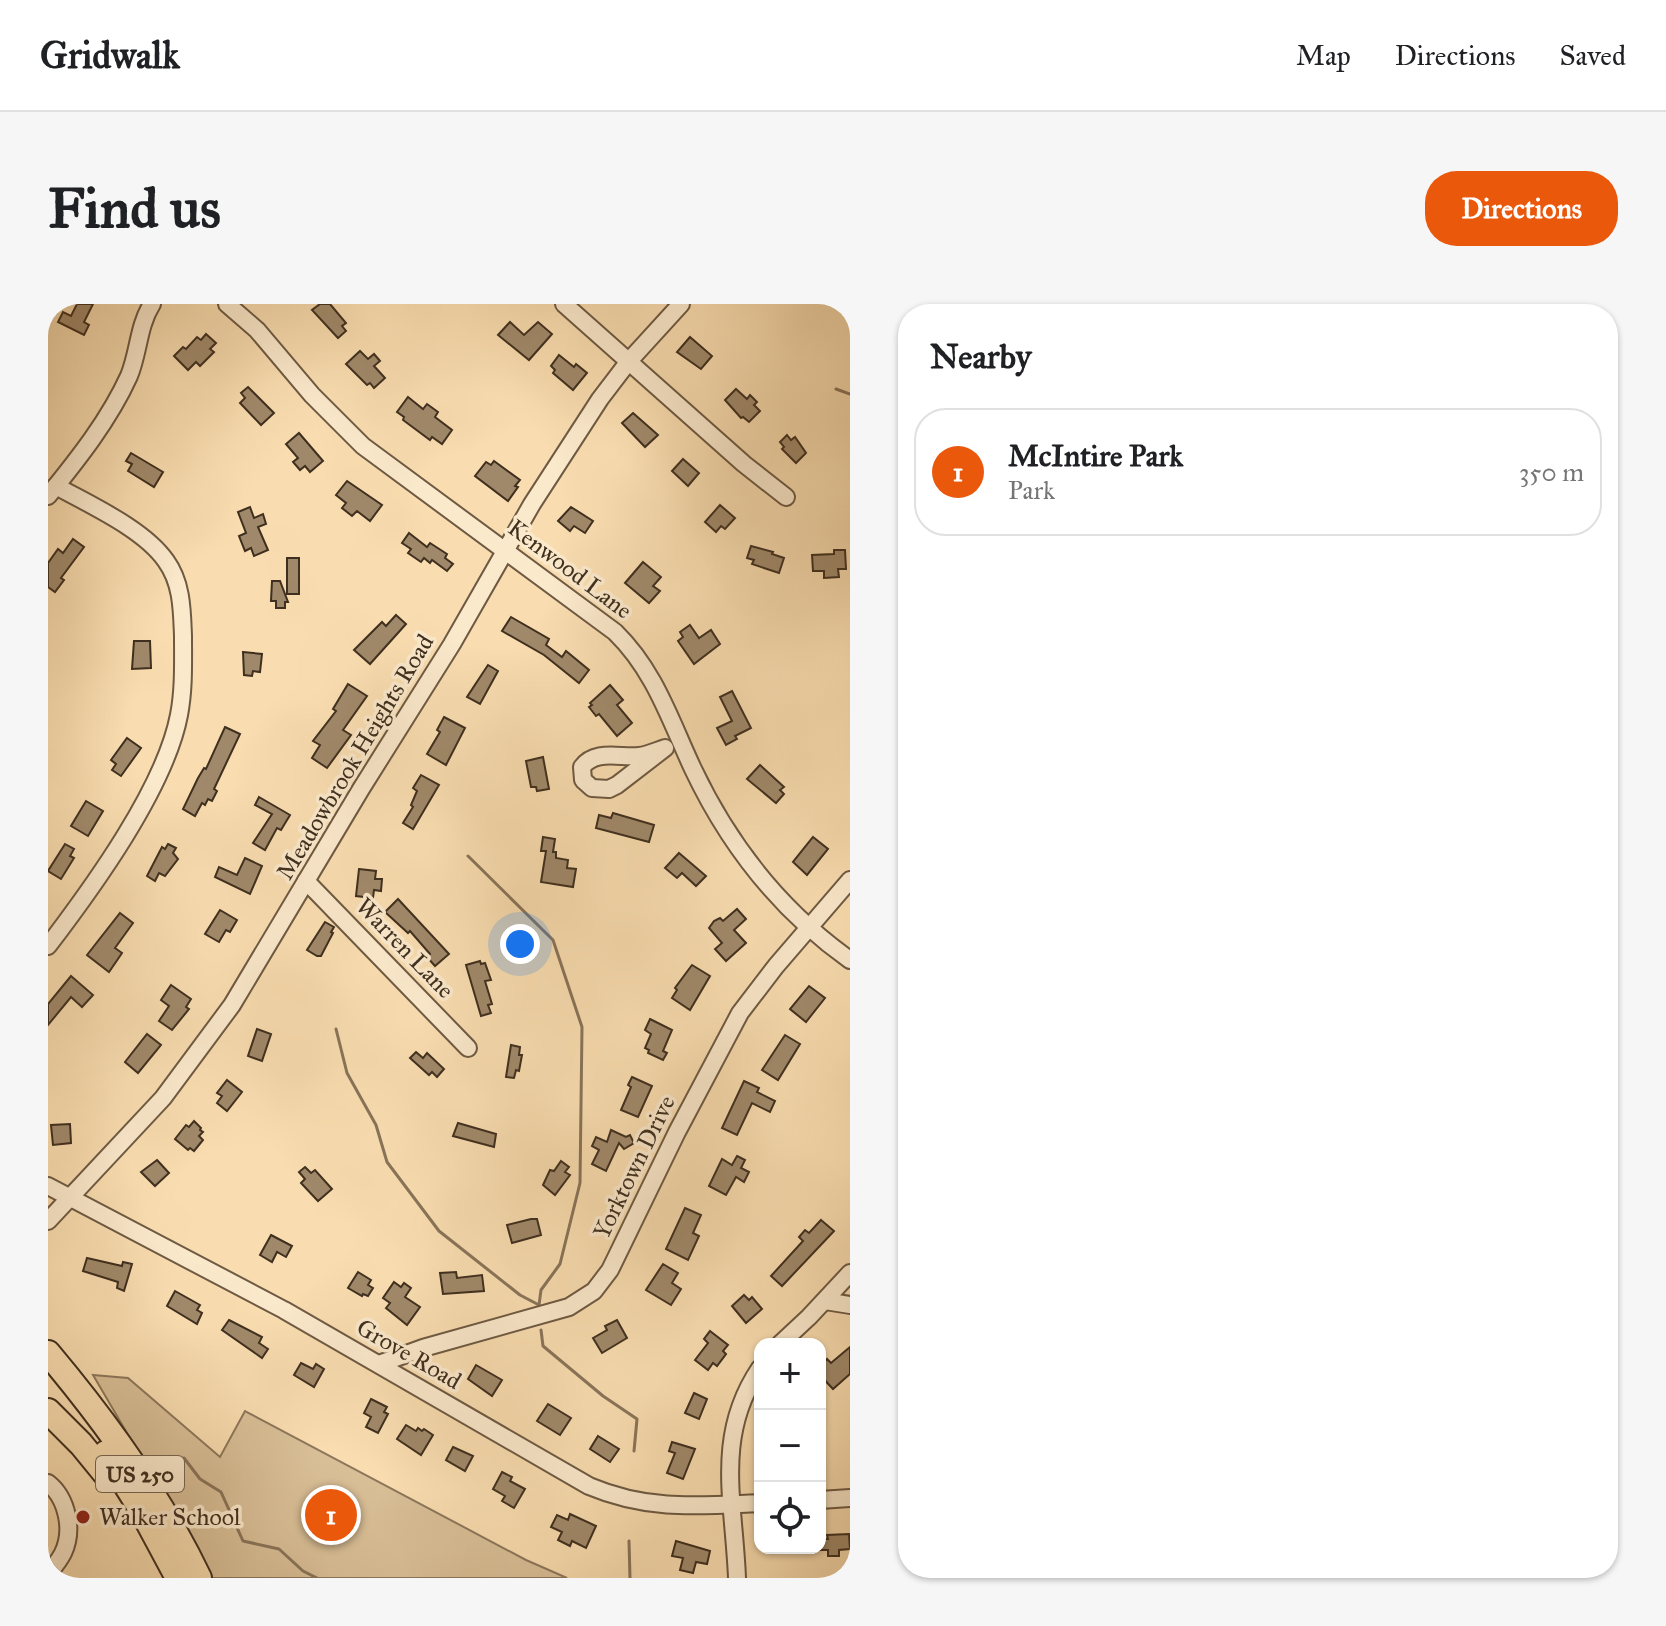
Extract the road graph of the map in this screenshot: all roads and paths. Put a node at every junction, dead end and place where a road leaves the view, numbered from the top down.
1 (152, 304) edge
2 (227, 304) edge
3 (564, 304) edge
4 (681, 304) edge
5 (629, 361) junction
6 (52, 491) edge
7 (786, 497) dead end
8 (505, 551) junction
9 (680, 739) junction
10 (665, 748) dead end
11 (850, 880) edge
12 (306, 881) junction
13 (808, 928) junction
14 (48, 946) edge
15 (850, 960) edge
16 (468, 1048) dead end
17 (48, 1186) edge
18 (70, 1198) junction
19 (48, 1221) edge
20 (850, 1273) edge
21 (825, 1301) junction
22 (850, 1305) edge
23 (786, 1338) edge
24 (48, 1353) edge
25 (379, 1364) junction
26 (48, 1378) edge
27 (754, 1379) edge
28 (48, 1411) edge
29 (48, 1483) edge
30 (850, 1498) edge
31 (826, 1500) edge
32 (754, 1503) edge
33 (733, 1504) junction
34 (48, 1574) edge
35 (177, 1578) edge
36 (199, 1578) edge
37 (737, 1578) edge

1 - 6 street
2 - 8 street, Kenwood Lane
3 - 5 street
4 - 5 street, Meadowbrook Heights Road
5 - 7 street
5 - 8 street, Meadowbrook Heights Road
6 - 14 street
8 - 9 street, Kenwood Lane
8 - 12 street, Meadowbrook Heights Road
9 - 10 street
9 - 13 street, Kenwood Lane
11 - 13 street, Yorktown Drive
12 - 16 street, Warren Lane
12 - 18 street, Meadowbrook Heights Road
13 - 15 street, Kenwood Lane
13 - 25 street, Yorktown Drive
17 - 18 street, Grove Road
18 - 19 street, Meadowbrook Heights Road
18 - 25 street, Grove Road
20 - 21 street
21 - 22 street
21 - 23 street
24 - 36 highway, US 250
25 - 33 street, Grove Road
26 - 35 highway, US 250
27 - 33 street
28 - 35 highway
29 - 34 street
30 - 31 street
32 - 33 street, Grove Road
33 - 37 street

